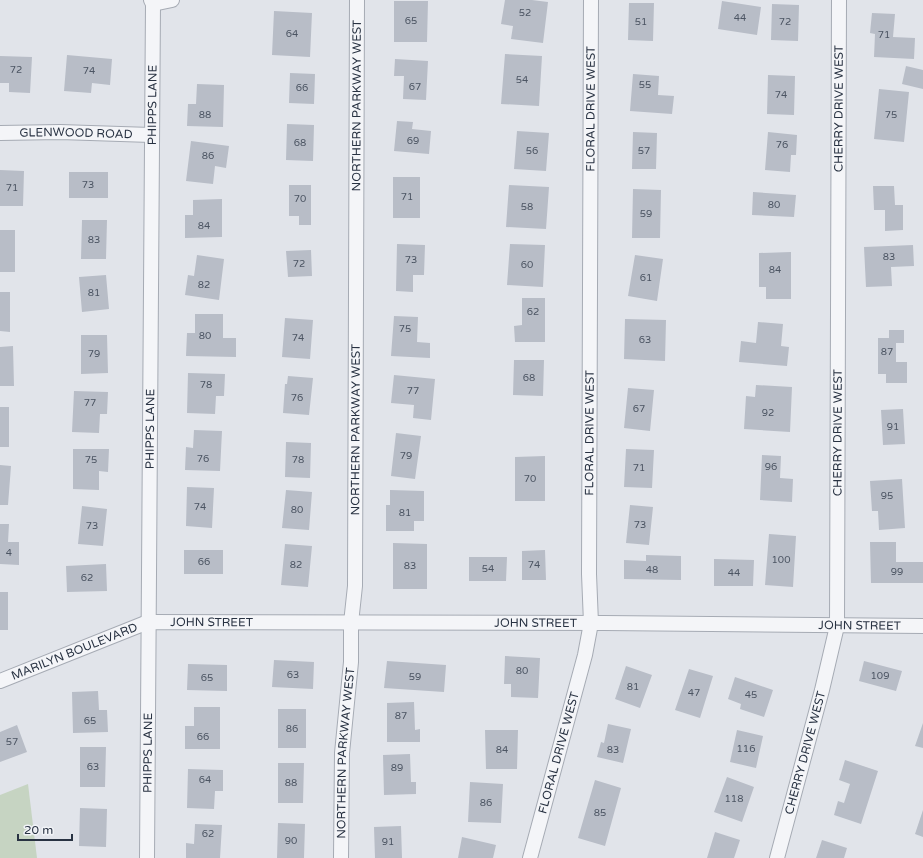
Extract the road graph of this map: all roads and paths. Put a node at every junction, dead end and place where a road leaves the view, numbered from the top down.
1 (172, 0) edge
2 (357, 0) edge
3 (592, 0) edge
4 (838, 0) edge
5 (152, 2) edge
6 (0, 133) edge
7 (151, 135) junction
8 (148, 622) junction
9 (351, 623) junction
10 (592, 623) junction
11 (837, 626) junction
12 (923, 626) edge
13 (0, 680) edge
14 (148, 858) edge
15 (341, 858) edge
16 (530, 858) edge
17 (777, 858) edge

1 - 5 street
2 - 9 street, NORTHERN PARKWAY WEST
3 - 10 street, FLORAL DRIVE WEST
4 - 11 street, CHERRY DRIVE WEST
5 - 7 street, PHIPPS LANE
6 - 7 street, GLENWOOD ROAD
7 - 8 street, PHIPPS LANE
8 - 9 street, JOHN STREET
8 - 13 street, MARILYN BOULEVARD
8 - 14 street, PHIPPS LANE
9 - 10 street, JOHN STREET
9 - 15 street, NORTHERN PARKWAY WEST
10 - 11 street, JOHN STREET
10 - 16 street, FLORAL DRIVE WEST
11 - 12 street, JOHN STREET
11 - 17 street, CHERRY DRIVE WEST

